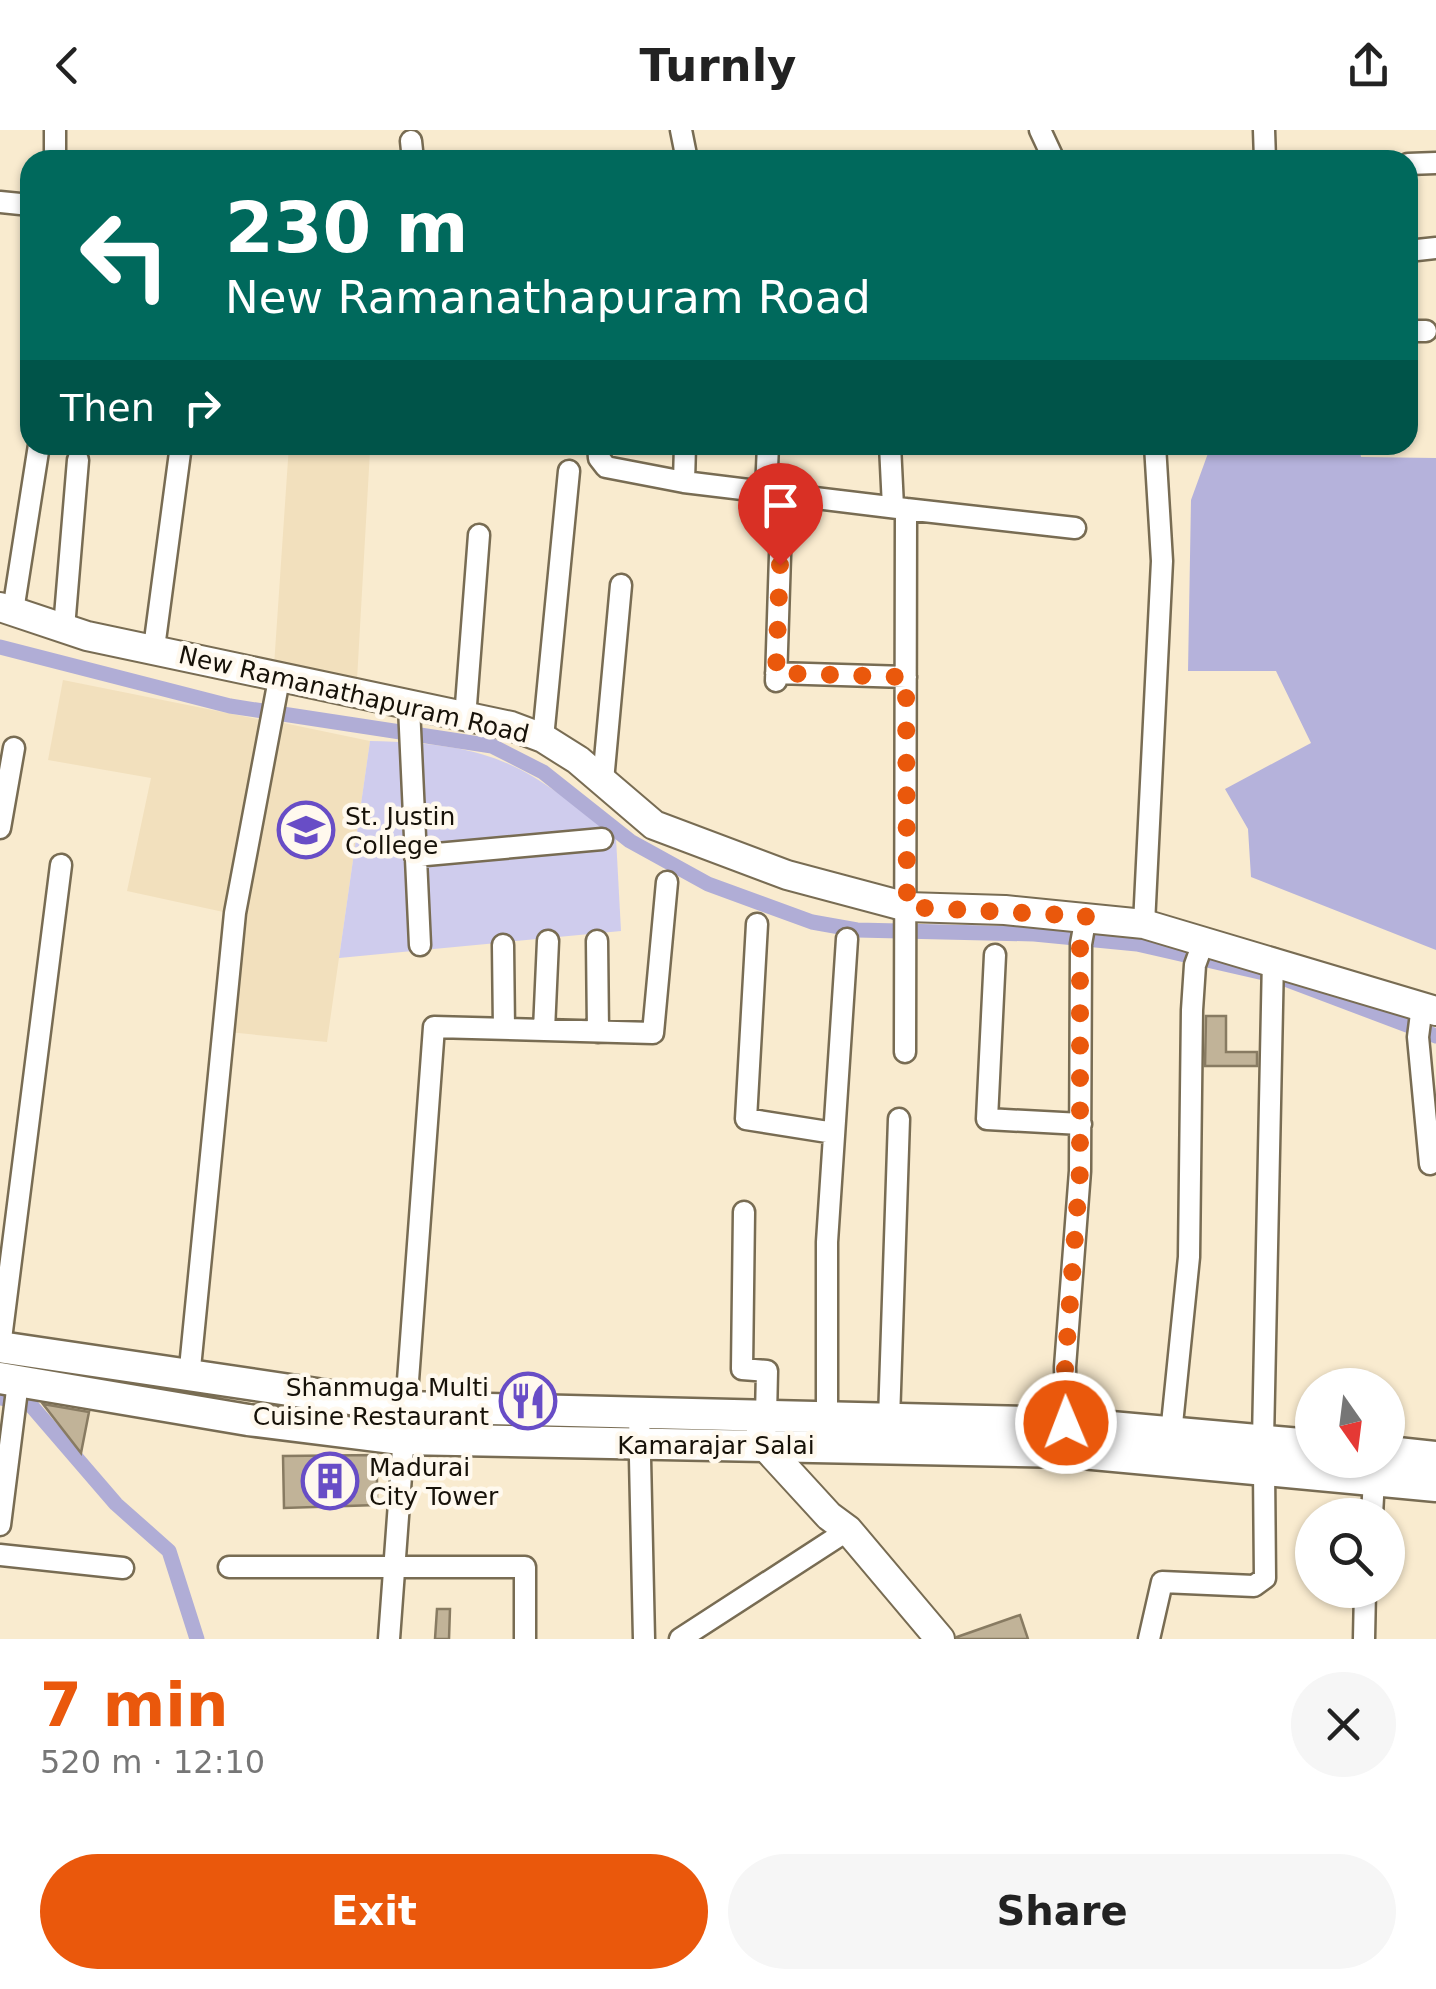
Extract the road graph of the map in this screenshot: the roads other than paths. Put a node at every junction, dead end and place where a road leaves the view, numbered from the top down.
1 (37, 455) edge
2 (180, 455) edge
3 (599, 455) edge
4 (685, 455) edge
5 (769, 455) edge
6 (891, 455) edge
7 (1156, 455) edge
8 (78, 460) dead end
9 (569, 471) dead end
10 (684, 482) junction
11 (774, 492) junction
12 (899, 508) junction
13 (1076, 528) dead end
14 (478, 535) dead end
15 (621, 585) dead end
16 (6, 609) edge
17 (64, 628) junction
18 (154, 648) junction
19 (906, 677) junction
20 (279, 685) junction
21 (465, 718) junction
22 (409, 723) junction
23 (543, 738) junction
24 (14, 748) dead end
25 (603, 781) junction
26 (0, 825) edge
27 (602, 840) dead end
28 (415, 856) junction
29 (61, 865) dead end
30 (667, 882) dead end
31 (906, 923) junction
32 (757, 924) dead end
33 (1144, 924) junction
34 (1083, 931) junction
35 (848, 939) dead end
36 (548, 940) dead end
37 (597, 941) dead end
38 (420, 945) dead end
39 (504, 946) dead end
40 (1199, 952) junction
41 (995, 956) dead end
42 (1272, 972) junction
43 (1424, 1019) edge
44 (504, 1029) junction
45 (544, 1030) junction
46 (598, 1032) junction
47 (905, 1052) dead end
48 (899, 1119) dead end
49 (1081, 1124) junction
50 (834, 1133) junction
51 (1430, 1164) dead end
52 (744, 1212) dead end
53 (0, 1347) edge
54 (189, 1378) junction
55 (12, 1390) edge
56 (404, 1407) junction
57 (638, 1413) junction
58 (827, 1418) junction
59 (889, 1420) junction
60 (1066, 1423) junction
61 (769, 1424) junction
62 (1171, 1434) junction
63 (401, 1439) junction
64 (640, 1446) junction
65 (806, 1446) junction
66 (1295, 1449) edge
67 (1264, 1455) junction
68 (1436, 1456) edge
69 (1295, 1458) edge
70 (1405, 1462) edge
71 (1405, 1475) edge
72 (1436, 1486) edge
73 (0, 1524) edge
74 (848, 1530) junction
75 (0, 1556) edge
76 (228, 1567) dead end
77 (123, 1568) dead end
78 (391, 1569) junction
79 (1365, 1608) edge
80 (389, 1639) edge
81 (524, 1639) edge
82 (644, 1639) edge
83 (680, 1639) edge
84 (940, 1639) edge
85 (1150, 1639) edge
86 (1364, 1639) edge

1 - 16 street
2 - 18 street
3 - 10 street
4 - 10 street
5 - 11 street
6 - 12 street
7 - 33 street
8 - 17 street
9 - 23 street
10 - 11 street
11 - 12 street
11 - 19 street
12 - 13 street
12 - 19 street
14 - 21 street
15 - 25 street
16 - 17 main road, New Ramanathapuram Road
17 - 18 main road, New Ramanathapuram Road
18 - 20 main road, New Ramanathapuram Road
19 - 31 street
20 - 22 main road, New Ramanathapuram Road
20 - 54 street
21 - 22 main road, New Ramanathapuram Road
21 - 23 main road, New Ramanathapuram Road
22 - 28 street
23 - 25 main road, New Ramanathapuram Road
24 - 26 street
25 - 31 main road, New Ramanathapuram Road
27 - 28 street
28 - 38 street
29 - 53 street
30 - 46 street
31 - 34 main road, New Ramanathapuram Road
31 - 47 street
32 - 50 street
33 - 34 main road, New Ramanathapuram Road
33 - 40 main road, New Ramanathapuram Road
34 - 49 street
35 - 50 street
36 - 45 street
37 - 46 street
39 - 44 street
40 - 42 main road, New Ramanathapuram Road
40 - 62 street
41 - 49 street
42 - 43 main road, New Ramanathapuram Road
42 - 67 street
43 - 51 street
44 - 45 street
44 - 56 street
45 - 46 street
48 - 59 street
49 - 60 street
50 - 58 street
52 - 61 street
53 - 54 highway, Kamarajar Salai
54 - 56 highway, Kamarajar Salai
55 - 63 highway, Kamarajar Salai
55 - 73 street
56 - 57 highway, Kamarajar Salai
56 - 63 street
57 - 61 highway, Kamarajar Salai
57 - 64 street
58 - 59 highway, Kamarajar Salai
58 - 61 highway, Kamarajar Salai
58 - 65 street
59 - 60 highway, Kamarajar Salai
60 - 62 highway, Kamarajar Salai
61 - 64 highway, Kamarajar Salai
61 - 65 highway, Kamarajar Salai
61 - 74 main road
62 - 67 highway, Kamarajar Salai
63 - 64 highway, Kamarajar Salai
63 - 78 street
64 - 82 street
65 - 67 highway, Kamarajar Salai
65 - 74 main road
66 - 67 highway, Kamarajar Salai
67 - 69 highway, Kamarajar Salai
67 - 85 street
68 - 70 highway, Kamarajar Salai
71 - 72 highway, Kamarajar Salai
74 - 83 street
74 - 84 main road
75 - 77 street
76 - 78 street
78 - 80 street
78 - 81 street
79 - 86 street

